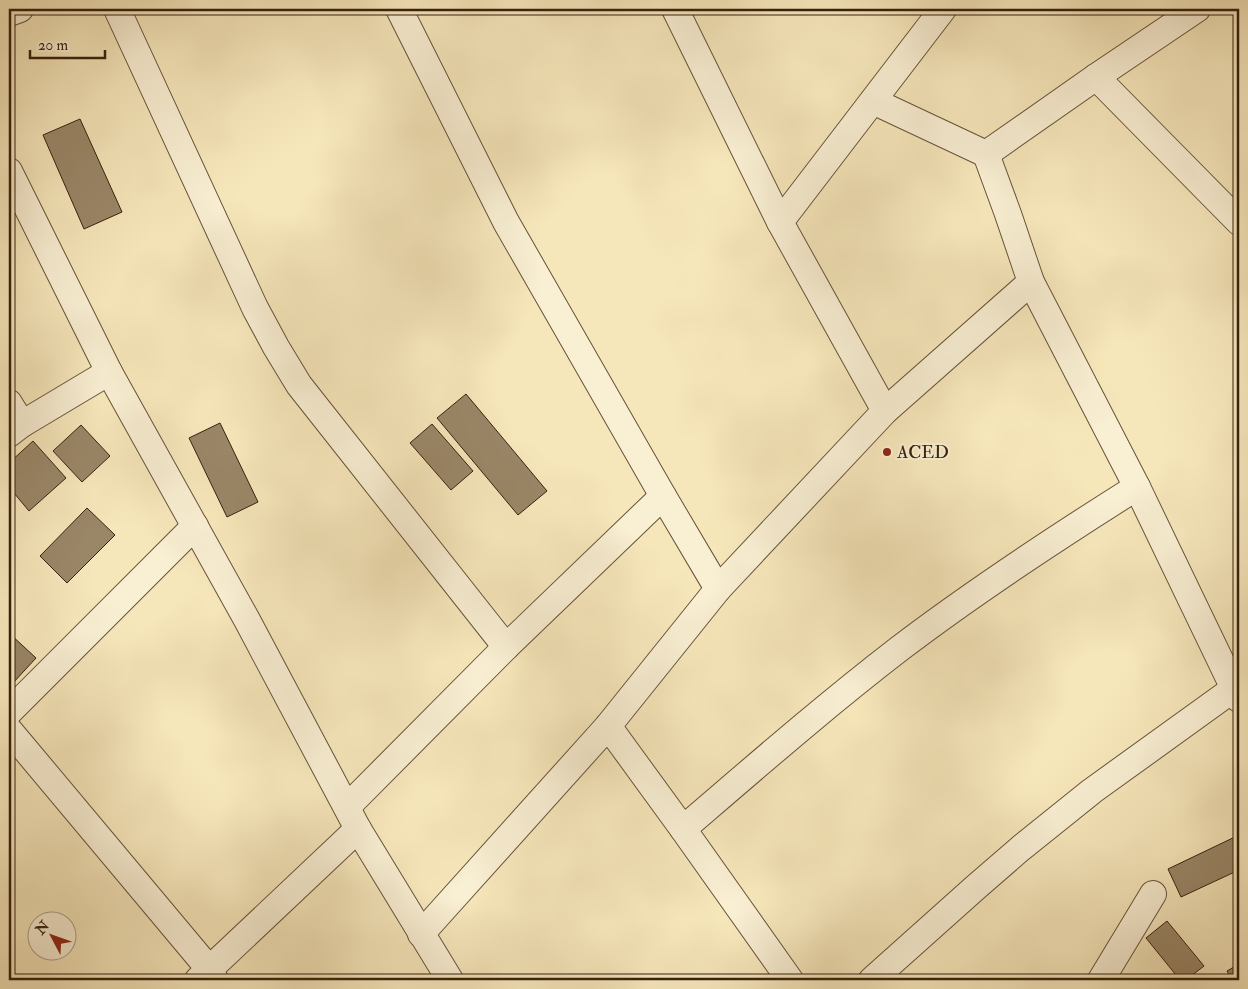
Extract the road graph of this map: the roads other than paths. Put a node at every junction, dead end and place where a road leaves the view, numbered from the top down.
1 (20, 9) edge
2 (117, 9) edge
3 (399, 9) edge
4 (675, 9) edge
5 (943, 9) edge
6 (1197, 9) edge
7 (9, 13) edge
8 (1096, 77) junction
9 (873, 101) junction
10 (986, 154) junction
11 (9, 171) edge
12 (780, 222) junction
13 (1239, 222) edge
14 (1031, 282) junction
15 (108, 372) junction
16 (885, 411) junction
17 (13, 420) edge
18 (1138, 487) junction
19 (663, 496) junction
20 (194, 526) junction
21 (718, 589) junction
22 (506, 647) junction
23 (1237, 691) edge
24 (9, 712) edge
25 (608, 726) junction
26 (9, 730) edge
27 (353, 818) junction
28 (683, 829) junction
29 (1153, 894) dead end
30 (421, 934) junction
31 (207, 977) edge
32 (450, 980) edge
33 (790, 980) edge
34 (872, 980) edge
35 (1101, 980) edge

1 - 7 street
2 - 22 street
3 - 19 street
4 - 12 street
5 - 9 street
6 - 8 street
8 - 10 street
8 - 13 street
9 - 10 street
9 - 12 street
10 - 14 street
11 - 15 street
12 - 16 street
14 - 16 street
14 - 18 street
15 - 17 street
15 - 20 street
16 - 21 street
18 - 23 street
18 - 28 street
19 - 21 street
19 - 22 street
20 - 24 street
20 - 27 street
21 - 25 street
22 - 27 street
23 - 34 street
25 - 28 street
25 - 30 street
26 - 31 street
27 - 30 street
27 - 31 street
28 - 33 street
29 - 35 street
30 - 32 street

